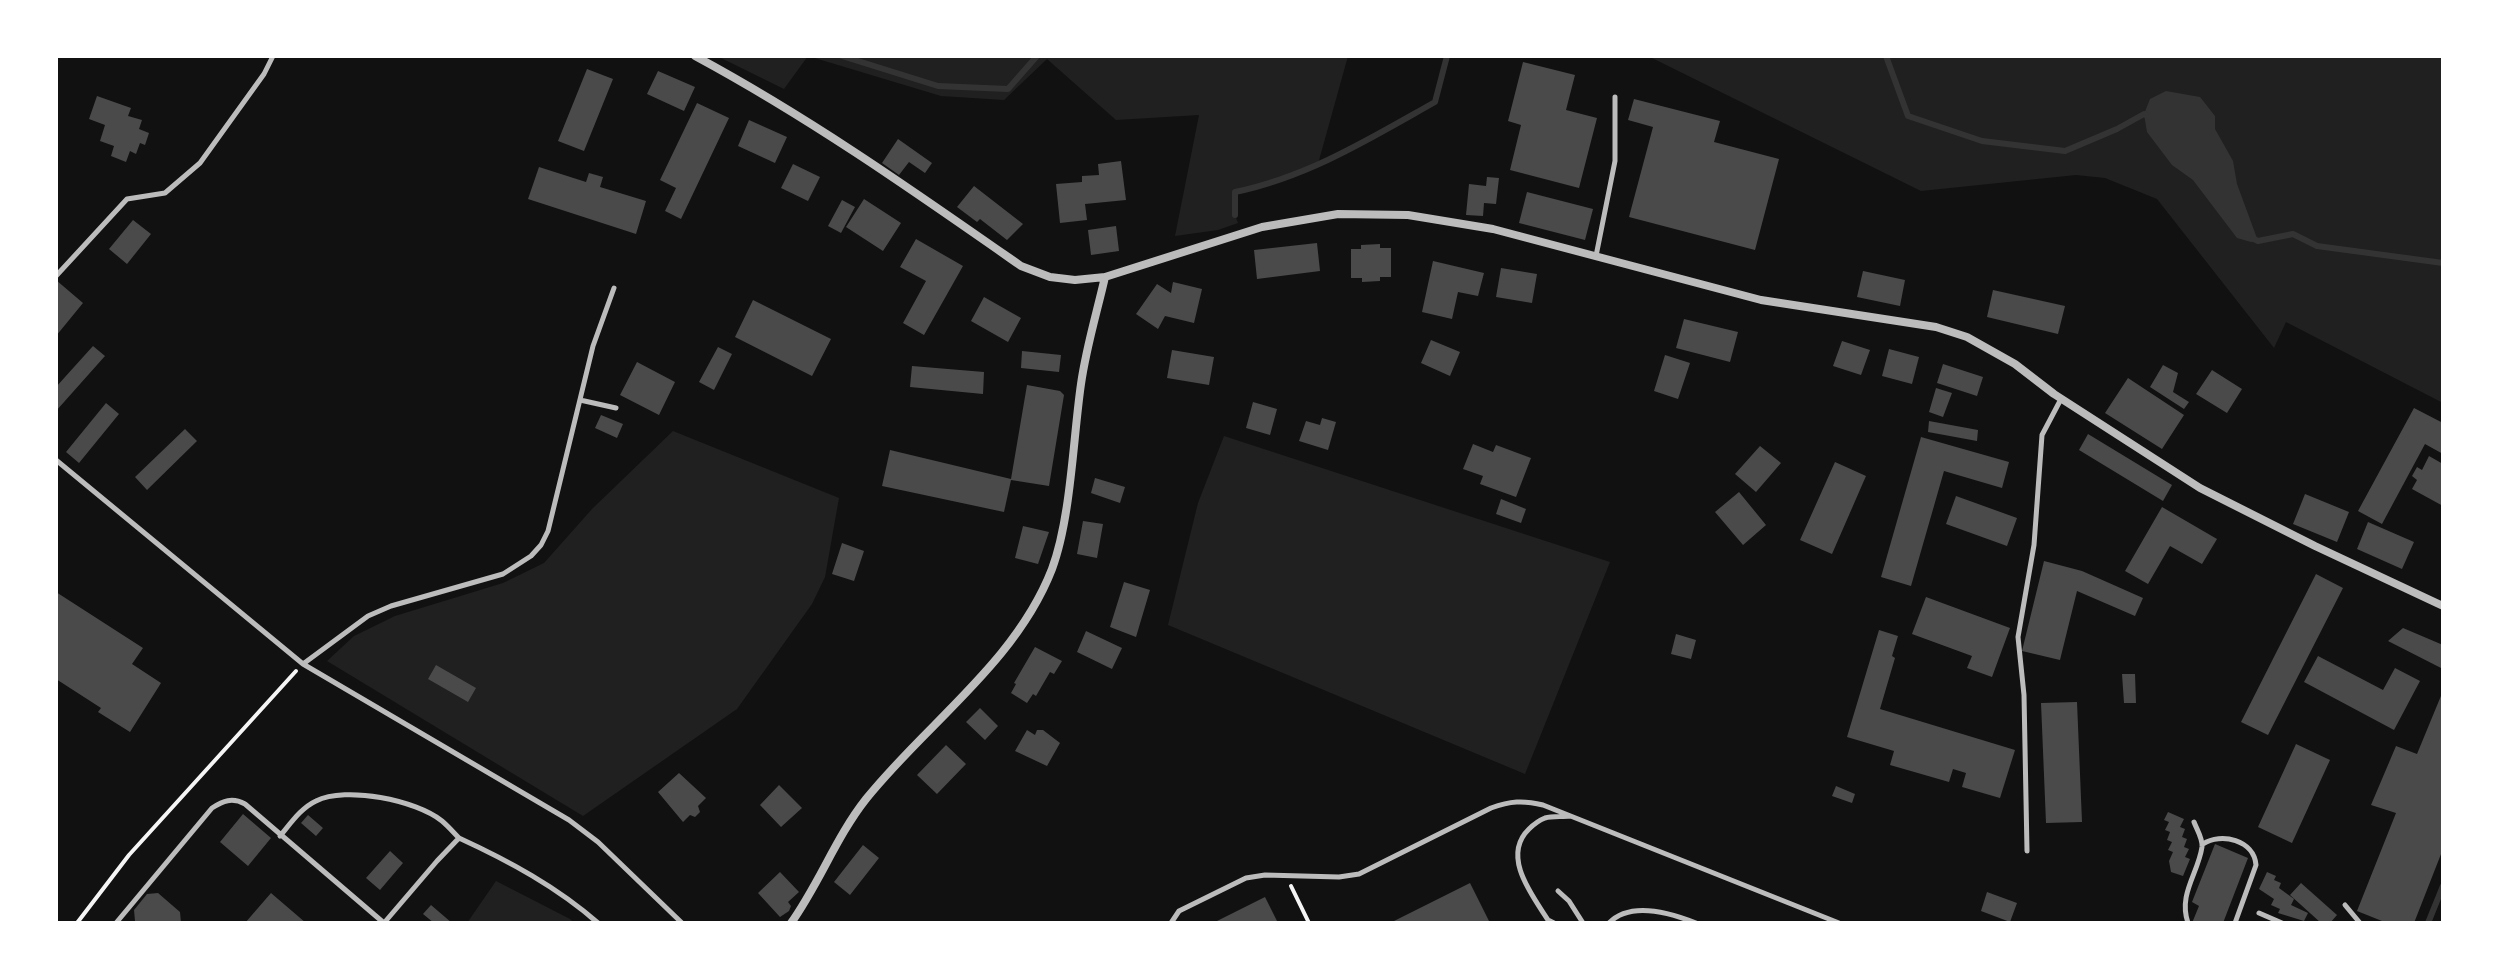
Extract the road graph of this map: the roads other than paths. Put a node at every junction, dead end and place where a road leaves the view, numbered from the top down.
1 (273, 56) edge
2 (695, 56) edge
3 (1615, 97) dead end
4 (1596, 256) junction
5 (56, 276) edge
6 (1105, 277) junction
7 (614, 288) dead end
8 (2061, 399) junction
9 (580, 400) junction
10 (616, 408) dead end
11 (56, 460) edge
12 (2443, 606) edge
13 (303, 664) junction
14 (1571, 816) junction
15 (2194, 822) dead end
16 (280, 836) junction
17 (459, 838) junction
18 (2203, 844) junction
19 (2027, 851) dead end
20 (1558, 891) dead end
21 (2345, 905) dead end
22 (2259, 913) dead end
23 (116, 923) edge
24 (384, 923) edge
25 (598, 923) edge
26 (682, 923) edge
27 (791, 923) edge
28 (1171, 923) edge
29 (1554, 923) edge
30 (1583, 923) edge
31 (1609, 923) edge
32 (1696, 923) edge
33 (1839, 923) edge
34 (2188, 923) edge
35 (2235, 923) edge
36 (2282, 923) edge
37 (2360, 923) edge

1 - 5 lane
2 - 6 street
3 - 4 lane
4 - 6 street
4 - 8 street
6 - 27 street
7 - 9 lane
8 - 12 street
8 - 19 lane
9 - 10 lane
9 - 13 lane
11 - 13 lane
13 - 26 lane
14 - 28 lane
14 - 29 lane
14 - 33 lane
15 - 18 lane
16 - 17 lane
16 - 23 lane
16 - 24 lane
17 - 24 lane
17 - 25 lane
18 - 34 lane
18 - 35 lane
20 - 30 lane
21 - 37 lane
22 - 36 lane
31 - 32 lane

